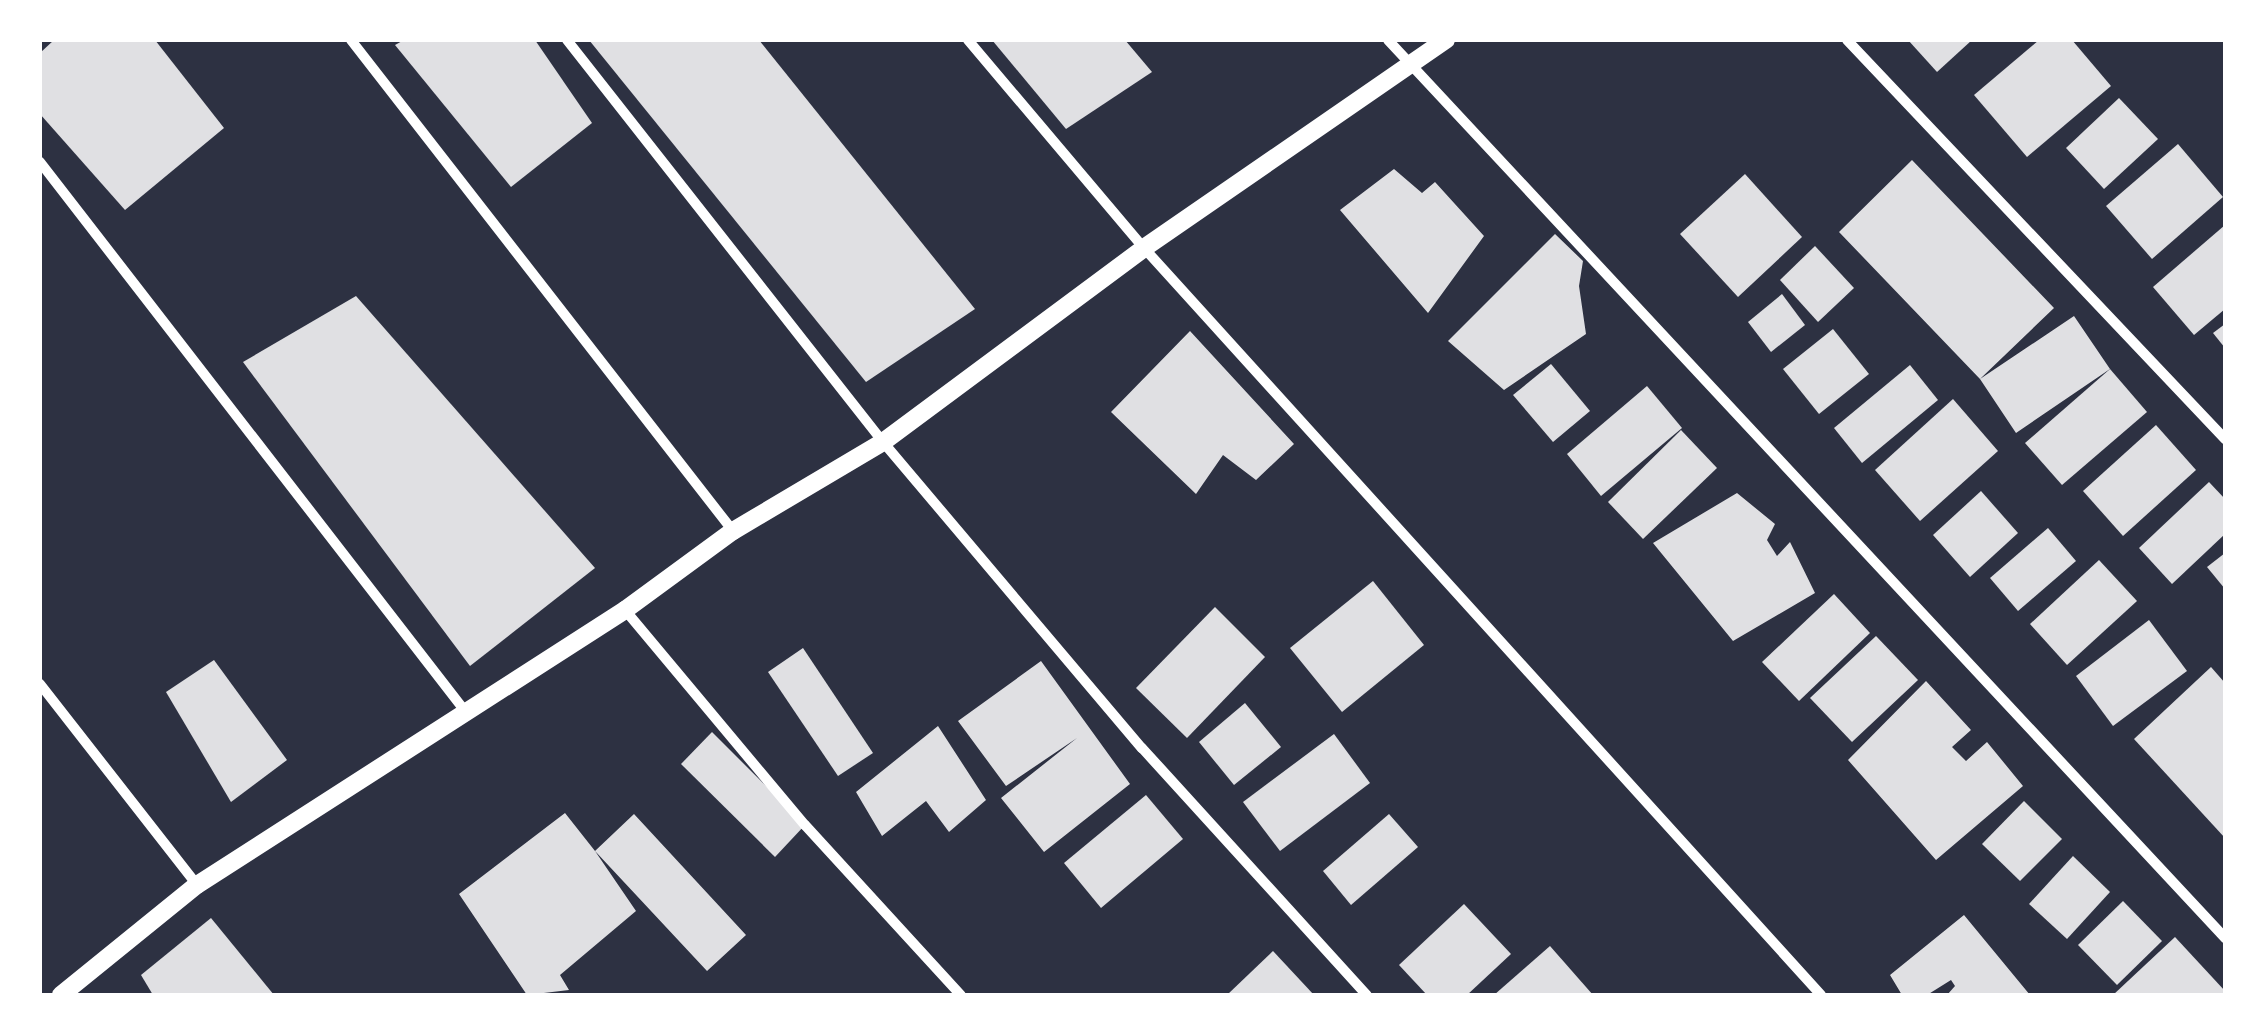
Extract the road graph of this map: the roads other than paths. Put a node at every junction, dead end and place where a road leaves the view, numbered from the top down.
1 (351, 40) edge
2 (567, 40) edge
3 (968, 40) edge
4 (1388, 40) edge
5 (1446, 40) edge
6 (1846, 40) edge
7 (1408, 64) junction
8 (40, 162) edge
9 (1144, 248) junction
10 (2225, 439) edge
11 (883, 442) junction
12 (733, 531) junction
13 (625, 610) junction
14 (40, 684) edge
15 (465, 712) junction
16 (197, 885) junction
17 (2225, 938) edge
18 (65, 994) edge
19 (961, 995) edge
20 (1367, 995) edge
21 (1821, 995) edge

1 - 12 street
2 - 11 street
3 - 9 street
4 - 7 street
5 - 7 street
6 - 10 street
7 - 9 street
7 - 17 street
8 - 15 street
9 - 11 street
9 - 21 street
11 - 12 street
11 - 20 street
12 - 13 street
13 - 15 street
13 - 19 street
14 - 16 street
15 - 16 street
16 - 18 street

